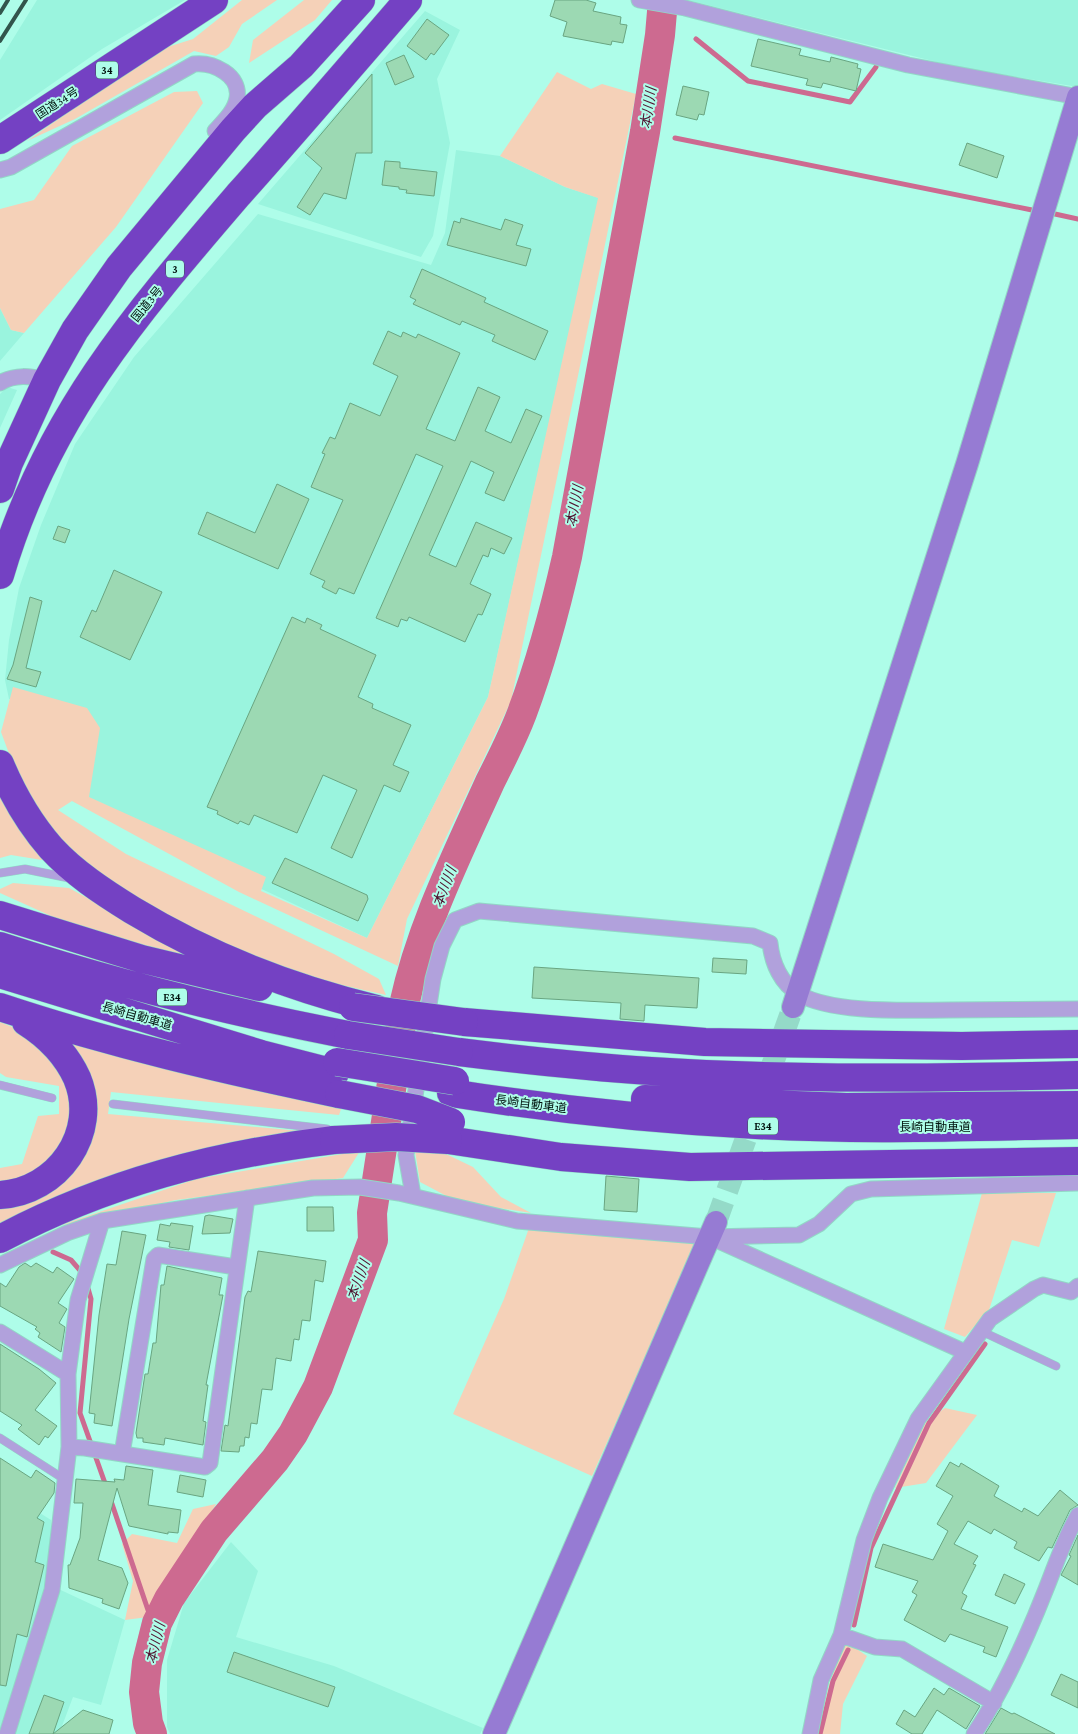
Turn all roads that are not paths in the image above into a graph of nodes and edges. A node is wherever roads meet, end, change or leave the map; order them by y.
1 (214, 0) edge
2 (360, 0) edge
3 (384, 0) edge
4 (408, 0) edge
5 (641, 0) edge
6 (1078, 97) edge
7 (0, 140) edge
8 (205, 162) junction
9 (0, 170) edge
10 (119, 266) junction
11 (47, 380) junction
12 (0, 383) edge
13 (0, 490) edge
14 (0, 575) edge
15 (0, 764) edge
16 (0, 873) edge
17 (93, 885) junction
18 (1, 912) edge
19 (0, 946) edge
20 (0, 974) edge
21 (796, 1001) junction
22 (353, 1005) junction
23 (0, 1008) edge
24 (1078, 1009) edge
25 (1078, 1044) edge
26 (1078, 1054) edge
27 (746, 1075) junction
28 (1078, 1075) edge
29 (337, 1077) junction
30 (0, 1085) edge
31 (453, 1087) junction
32 (52, 1098) dead end
33 (113, 1104) dead end
34 (1078, 1105) edge
35 (1078, 1125) edge
36 (758, 1126) junction
37 (449, 1131) junction
38 (1078, 1134) edge
39 (335, 1135) junction
40 (1078, 1161) edge
41 (1078, 1183) edge
42 (406, 1194) junction
43 (0, 1195) edge
44 (247, 1198) junction
45 (102, 1221) junction
46 (712, 1229) junction
47 (0, 1239) edge
48 (0, 1265) edge
49 (236, 1267) junction
50 (1078, 1286) edge
51 (981, 1331) junction
52 (0, 1332) edge
53 (965, 1352) junction
54 (1056, 1366) dead end
55 (68, 1374) junction
56 (0, 1438) edge
57 (69, 1447) junction
58 (122, 1454) junction
59 (64, 1479) junction
60 (1078, 1515) edge
61 (841, 1635) junction
62 (994, 1704) junction
63 (7, 1734) edge
64 (494, 1734) edge
65 (810, 1734) edge
66 (974, 1734) edge

1 - 7 highway, 国道34号 / 34
2 - 8 highway
3 - 8 highway
4 - 14 highway, 国道3号 / 3
5 - 6 street
6 - 21 street
8 - 10 highway
9 - 10 street
10 - 11 highway
11 - 12 street
11 - 13 highway
15 - 17 highway
16 - 17 lane
17 - 22 highway
18 - 22 highway
19 - 27 highway, E34, bridge
20 - 29 highway, 長崎自動車道 / E34
21 - 24 street
21 - 42 street
22 - 25 highway, bridge
23 - 29 highway
23 - 43 highway
26 - 27 highway
27 - 28 highway, E34
29 - 31 highway, bridge
29 - 37 highway, bridge
30 - 32 lane
31 - 34 highway
31 - 36 highway, 長崎自動車道 / E34
33 - 39 lane
35 - 36 highway, 長崎自動車道 / E34
36 - 38 highway
37 - 39 highway, bridge
37 - 40 highway
39 - 47 highway
41 - 46 street
42 - 44 street
42 - 46 street
44 - 45 street
44 - 49 street
45 - 48 street
45 - 55 street
46 - 53 street
46 - 64 street
49 - 58 street
49 - 58 street
50 - 51 street
51 - 53 street
51 - 54 lane
52 - 55 street
53 - 61 street
55 - 57 street
56 - 59 lane
57 - 58 street
57 - 59 street
59 - 63 street
60 - 62 street
61 - 62 street
61 - 65 street
62 - 66 street

